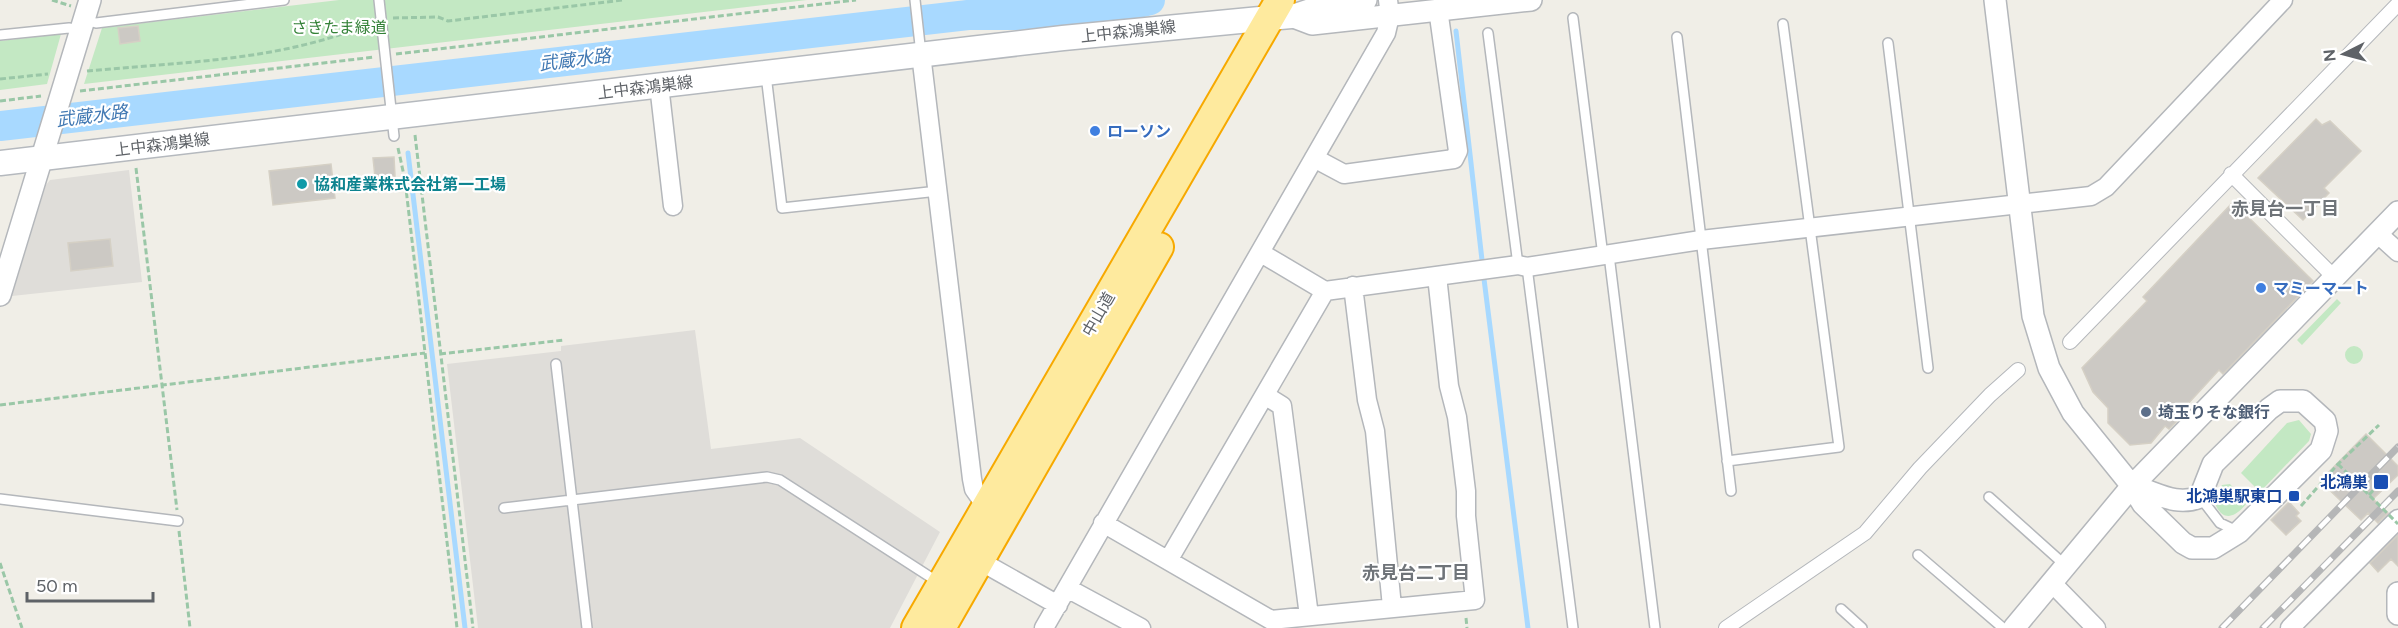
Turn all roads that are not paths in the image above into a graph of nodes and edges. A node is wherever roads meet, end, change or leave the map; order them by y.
1 (284, 0) edge
2 (379, 0) edge
3 (1366, 0) edge
4 (1531, 0) edge
5 (1995, 0) edge
6 (2283, 0) edge
7 (915, 1) edge
8 (2398, 4) edge
9 (1285, 8) edge
10 (1389, 8) edge
11 (1438, 9) junction
12 (85, 17) edge
13 (1573, 18) dead end
14 (1783, 24) dead end
15 (1488, 33) dead end
16 (0, 35) edge
17 (1677, 37) dead end
18 (1888, 43) dead end
19 (920, 47) junction
20 (766, 73) junction
21 (659, 85) junction
22 (392, 118) junction
23 (44, 151) junction
24 (1314, 158) junction
25 (0, 164) edge
26 (2231, 174) junction
27 (938, 191) junction
28 (2019, 203) junction
29 (673, 206) dead end
30 (2398, 212) edge
31 (1910, 215) junction
32 (1810, 227) junction
33 (2377, 233) junction
34 (1701, 240) junction
35 (2398, 252) edge
36 (1261, 253) junction
37 (1606, 256) junction
38 (1522, 266) junction
39 (2327, 270) dead end
40 (1437, 276) junction
41 (1353, 286) junction
42 (1325, 291) junction
43 (0, 295) edge
44 (2070, 342) dead end
45 (556, 364) dead end
46 (1928, 368) dead end
47 (2018, 370) dead end
48 (1266, 396) junction
49 (1727, 461) junction
50 (2132, 486) junction
51 (1731, 491) dead end
52 (1989, 497) dead end
53 (2200, 497) junction
54 (0, 499) edge
55 (572, 500) junction
56 (986, 506) junction
57 (504, 508) dead end
58 (2398, 519) edge
59 (178, 521) road end
60 (1103, 524) junction
61 (2239, 532) junction
62 (1918, 555) dead end
63 (1169, 559) junction
64 (980, 561) junction
65 (2066, 566) junction
66 (941, 584) junction
67 (2052, 584) junction
68 (1067, 588) junction
69 (2398, 593) edge
70 (1058, 604) junction
71 (1392, 607) junction
72 (1841, 609) dead end
73 (2398, 614) edge
74 (1309, 616) junction
75 (587, 628) edge
76 (916, 628) edge
77 (941, 628) edge
78 (1044, 628) edge
79 (1141, 628) edge
80 (1573, 628) edge
81 (1655, 628) edge
82 (1726, 628) edge
83 (1863, 628) edge
84 (2003, 628) edge
85 (2014, 628) edge
86 (2096, 628) edge
87 (2290, 628) edge

1 - 12 lane
2 - 22 lane
3 - 9 street
4 - 11 street
5 - 28 street
6 - 28 street
7 - 19 lane
8 - 26 street
9 - 10 street
9 - 19 main road, 上中森鴻巣線
9 - 56 highway, 中山道
9 - 64 highway, 中山道
10 - 11 street
10 - 24 street
11 - 24 street
12 - 16 lane
12 - 23 street
13 - 37 lane
14 - 32 lane
15 - 38 lane
17 - 34 lane
18 - 31 lane
19 - 20 main road, 上中森鴻巣線
19 - 27 street
20 - 21 main road, 上中森鴻巣線
20 - 27 lane
21 - 22 main road, 上中森鴻巣線
21 - 29 street
22 - 23 main road, 上中森鴻巣線
23 - 25 main road, 上中森鴻巣線
23 - 43 street
24 - 36 street
26 - 39 street
26 - 44 street
27 - 56 street
28 - 31 street
28 - 50 street
30 - 33 street
31 - 32 street
31 - 46 lane
32 - 34 street
32 - 49 lane
33 - 35 street
33 - 50 street
34 - 37 street
34 - 49 lane
36 - 42 street
36 - 60 street
37 - 38 street
37 - 81 lane
38 - 40 street
38 - 80 lane
40 - 41 street
40 - 71 street
41 - 42 street
41 - 71 street
42 - 48 street
45 - 55 lane
47 - 82 street
48 - 63 street
48 - 74 street
49 - 51 lane
50 - 53 street
50 - 61 street
50 - 65 street
52 - 65 lane
53 - 61 lane
53 - 61 street
54 - 59 lane
55 - 57 lane
55 - 66 lane
55 - 75 lane
56 - 66 highway, 中山道
58 - 87 street
60 - 63 street
60 - 68 street
62 - 84 lane
63 - 74 street
64 - 70 street
64 - 77 highway, 中山道
65 - 67 street
66 - 76 highway, 中山道
67 - 85 street
67 - 86 street
68 - 70 street
68 - 79 street
69 - 73 street
70 - 78 street
71 - 74 street
72 - 83 lane

